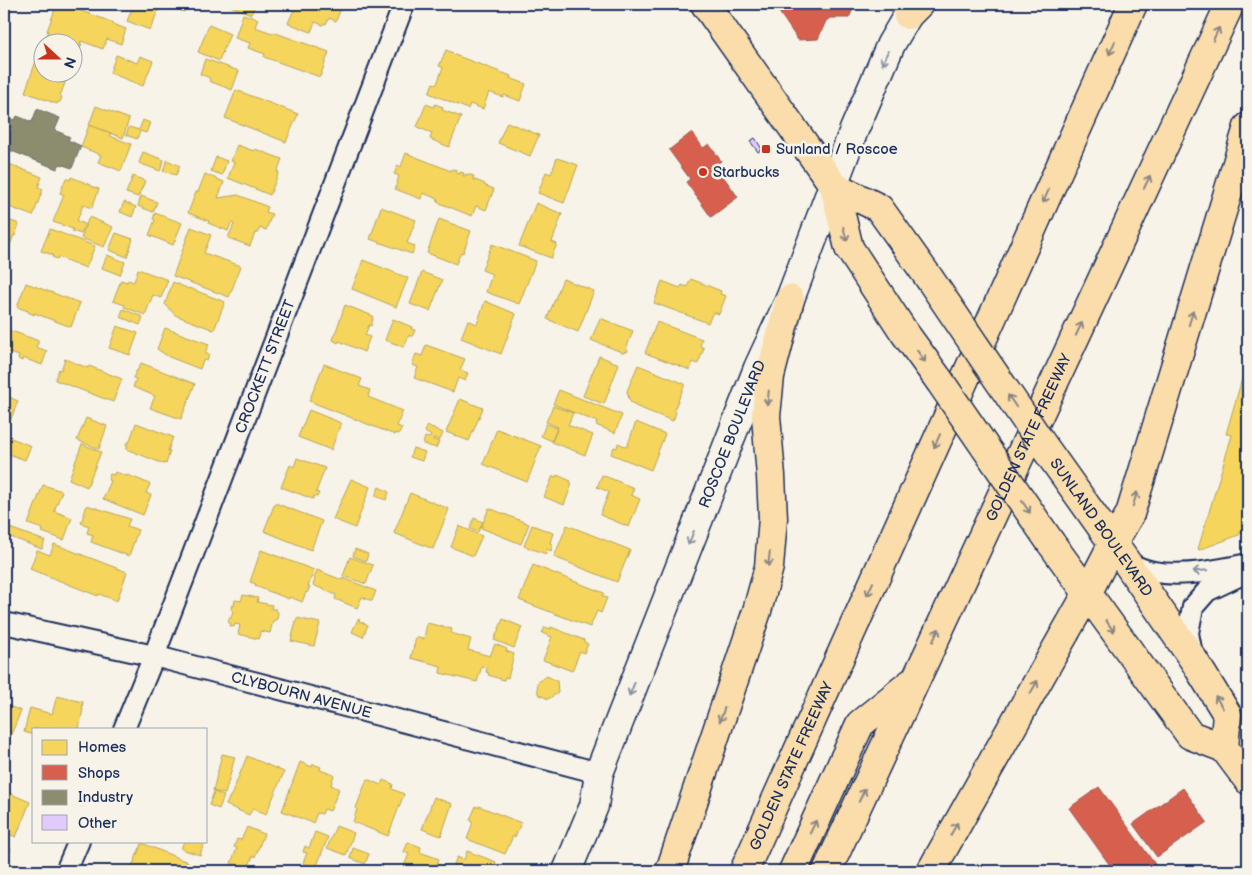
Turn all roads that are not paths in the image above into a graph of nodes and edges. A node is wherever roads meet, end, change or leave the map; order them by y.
1 (404, 4) edge
2 (705, 4) edge
3 (1133, 4) edge
4 (1230, 4) edge
5 (912, 8) edge
6 (1248, 127) edge
7 (834, 186) junction
8 (790, 299) junction
9 (1120, 553) junction
10 (1248, 564) edge
11 (1248, 571) edge
12 (1087, 594) junction
13 (4, 623) edge
14 (154, 656) junction
15 (1193, 658) junction
16 (916, 679) junction
17 (124, 728) edge
18 (1224, 748) junction
19 (599, 773) junction
20 (1248, 780) edge
21 (78, 842) edge
22 (66, 871) edge
23 (567, 871) edge
24 (670, 871) edge
25 (744, 871) edge
26 (793, 871) edge
27 (827, 871) edge
28 (930, 871) edge

1 - 14 street, CROCKETT STREET
2 - 7 main road, SUNLAND BOULEVARD
3 -> 25 main road, GOLDEN STATE FREEWAY
16 -> 4 main road, GOLDEN STATE FREEWAY
5 -> 7 main road, ROSCOE BOULEVARD
9 -> 6 main road
7 - 8 main road, ROSCOE BOULEVARD
9 -> 7 main road, SUNLAND BOULEVARD, bridge
7 -> 12 main road, SUNLAND BOULEVARD, bridge
8 -> 19 main road, ROSCOE BOULEVARD
8 -> 24 main road
10 -> 9 street
9 - 12 main road
9 - 15 main road, SUNLAND BOULEVARD
11 - 15 street
12 -> 18 main road, SUNLAND BOULEVARD
28 -> 12 main road
13 - 14 street, CLYBOURN AVENUE
14 - 17 street, CROCKETT STREET
14 - 19 street, CLYBOURN AVENUE
18 -> 15 main road, SUNLAND BOULEVARD
26 -> 16 main road
27 -> 16 main road, GOLDEN STATE FREEWAY
18 - 20 main road
19 - 23 main road, ROSCOE BOULEVARD
21 - 22 street

